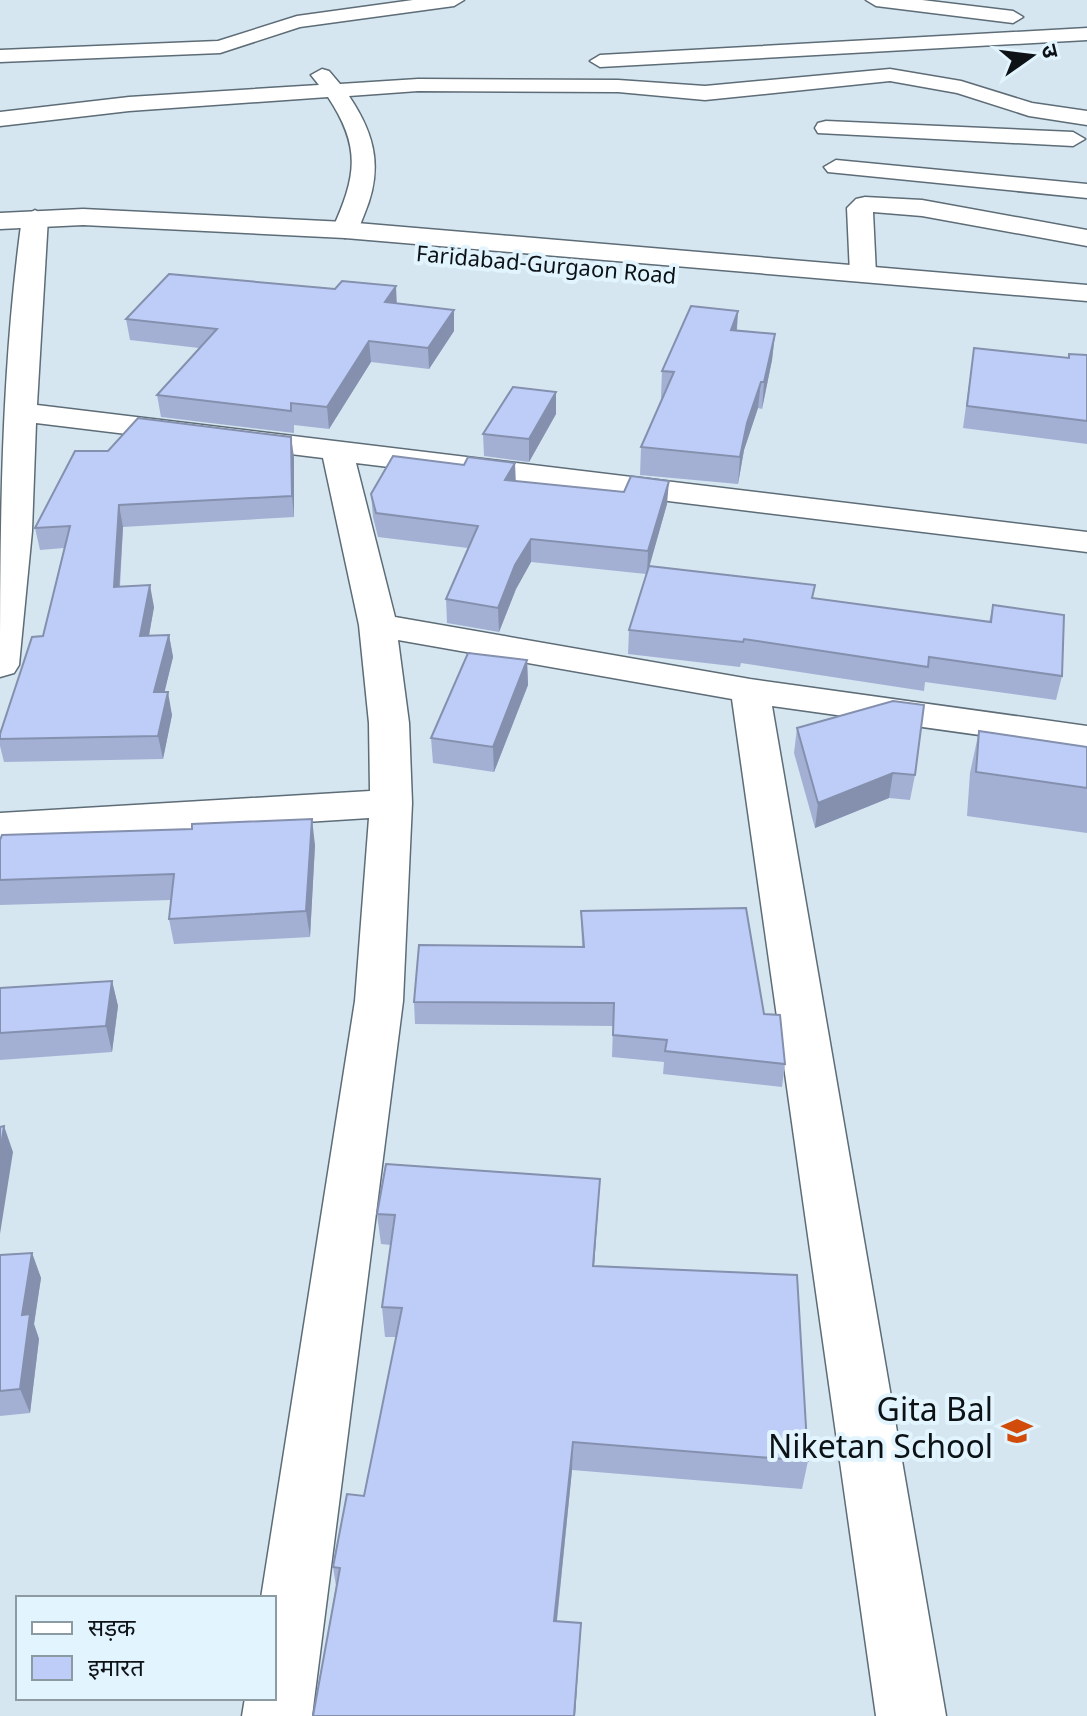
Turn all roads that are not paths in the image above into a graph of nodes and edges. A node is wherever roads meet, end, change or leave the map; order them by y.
1 (324, 0) edge
2 (454, 0) edge
3 (876, 0) edge
4 (339, 15) junction
5 (1087, 22) edge
6 (1087, 34) edge
7 (0, 56) edge
8 (585, 62) dead end
9 (523, 64) dead end
10 (329, 83) junction
11 (122, 85) dead end
12 (1009, 104) junction
13 (1087, 118) edge
14 (0, 119) edge
15 (826, 128) dead end
16 (984, 135) junction
17 (1087, 139) edge
18 (836, 167) dead end
19 (961, 178) junction
20 (1087, 191) edge
21 (18, 222) edge
22 (345, 230) junction
23 (1087, 238) edge
24 (863, 274) junction
25 (1087, 293) edge
26 (1087, 313) edge
27 (21, 412) junction
28 (337, 451) junction
29 (1087, 542) edge
30 (378, 625) junction
31 (0, 665) edge
32 (750, 691) junction
33 (1087, 738) edge
34 (391, 803) junction
35 (0, 827) edge
36 (277, 1716) edge
37 (911, 1716) edge

1 - 4 street
2 - 4 street
3 - 5 street
4 - 7 street
6 - 8 street
9 - 10 street
10 - 11 street
10 - 12 street
10 - 14 street
10 - 22 street
12 - 13 street
12 - 16 street
15 - 16 street
16 - 17 street
16 - 19 street
18 - 19 street
19 - 20 street
21 - 22 street, Faridabad-Gurgaon Road
21 - 26 street, Faridabad-Gurgaon Road
21 - 27 street
22 - 24 street, Faridabad-Gurgaon Road
23 - 24 street
24 - 25 street, Faridabad-Gurgaon Road
27 - 28 street
27 - 31 street
28 - 29 street
28 - 30 street
30 - 32 street
30 - 34 street
32 - 33 street
32 - 37 street
34 - 35 street
34 - 36 street

